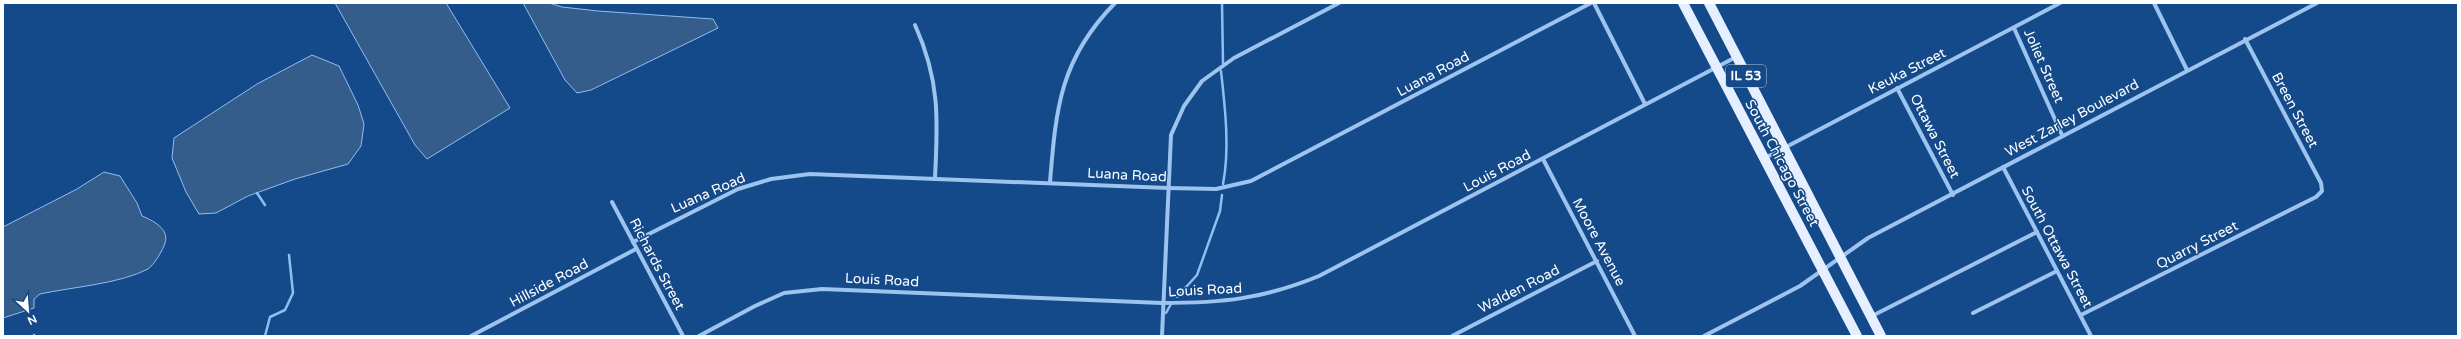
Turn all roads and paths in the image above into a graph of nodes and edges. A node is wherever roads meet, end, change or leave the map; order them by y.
1 (1115, 3) edge
2 (1339, 3) edge
3 (1592, 3) edge
4 (1683, 3) edge
5 (1709, 3) edge
6 (2060, 3) edge
7 (2154, 3) edge
8 (2305, 3) edge
9 (2317, 3) edge
10 (2308, 8) junction
11 (915, 25) dead end
12 (2014, 28) junction
13 (2245, 39) junction
14 (1737, 57) junction
15 (1716, 67) junction
16 (2187, 70) junction
17 (1897, 88) junction
18 (1645, 104) junction
19 (2062, 135) junction
20 (1783, 148) junction
21 (1764, 158) junction
22 (1543, 159) junction
23 (2003, 167) junction
24 (935, 178) junction
25 (1050, 182) junction
26 (1168, 188) junction
27 (2322, 191) joint
28 (1953, 195) junction
29 (612, 202) dead end
30 (2038, 232) junction
31 (633, 242) junction
32 (636, 249) junction
33 (1841, 258) junction
34 (1597, 261) junction
35 (1823, 270) junction
36 (2058, 271) junction
37 (1162, 303) junction
38 (1973, 313) dead end
39 (2081, 315) junction
40 (1871, 317) junction
41 (475, 335) edge
42 (683, 336) edge
43 (699, 336) edge
44 (1162, 336) edge
45 (1452, 336) edge
46 (1635, 336) edge
47 (1704, 336) edge
48 (1857, 336) edge
49 (1881, 336) edge
50 (2092, 336) edge

1 - 25 street
2 - 26 street
3 - 18 street
3 - 26 street, Luana Road
4 - 15 main road, South Chicago Street / IL 53
5 - 14 main road, South Chicago Street / IL 53
6 - 12 street, Keuka Street
7 - 16 street
8 - 10 street
9 - 10 street, West Zarley Boulevard
10 - 13 street, West Zarley Boulevard
11 - 24 street
12 - 17 street, Keuka Street
12 - 19 street, Joliet Street
13 - 16 street, West Zarley Boulevard
13 - 27 street, Breen Street
14 - 15 street, Louis Road
14 - 20 main road, South Chicago Street / IL 53
15 - 18 street, Louis Road
15 - 21 main road, South Chicago Street / IL 53
16 - 19 street, West Zarley Boulevard
17 - 20 street, Keuka Street
17 - 28 street, Ottawa Street
18 - 22 street, Louis Road
19 - 23 street, West Zarley Boulevard
20 - 21 street, Keuka Street
20 - 33 main road, South Chicago Street / IL 53
21 - 35 main road, South Chicago Street / IL 53
22 - 34 street, Moore Avenue
22 - 37 street, Louis Road
23 - 28 street, West Zarley Boulevard
23 - 30 street, South Ottawa Street
24 - 25 street, Luana Road
24 - 31 street, Luana Road
25 - 26 street, Luana Road
26 - 37 street
27 - 39 street, Quarry Street
28 - 33 street, West Zarley Boulevard
29 - 31 street, Richards Street
30 - 36 street, South Ottawa Street
30 - 40 street
31 - 32 street, Richards Street
32 - 41 street, Hillside Road
32 - 42 street, Richards Street
33 - 35 street, West Zarley Boulevard
33 - 40 main road, South Chicago Street / IL 53
34 - 45 street, Walden Road
34 - 46 street, Moore Avenue
35 - 47 street, West Zarley Boulevard
35 - 48 main road, South Chicago Street / IL 53
36 - 38 street
36 - 39 street, South Ottawa Street
37 - 43 street, Louis Road
37 - 44 street
39 - 50 street, South Ottawa Street
40 - 49 main road, South Chicago Street / IL 53

